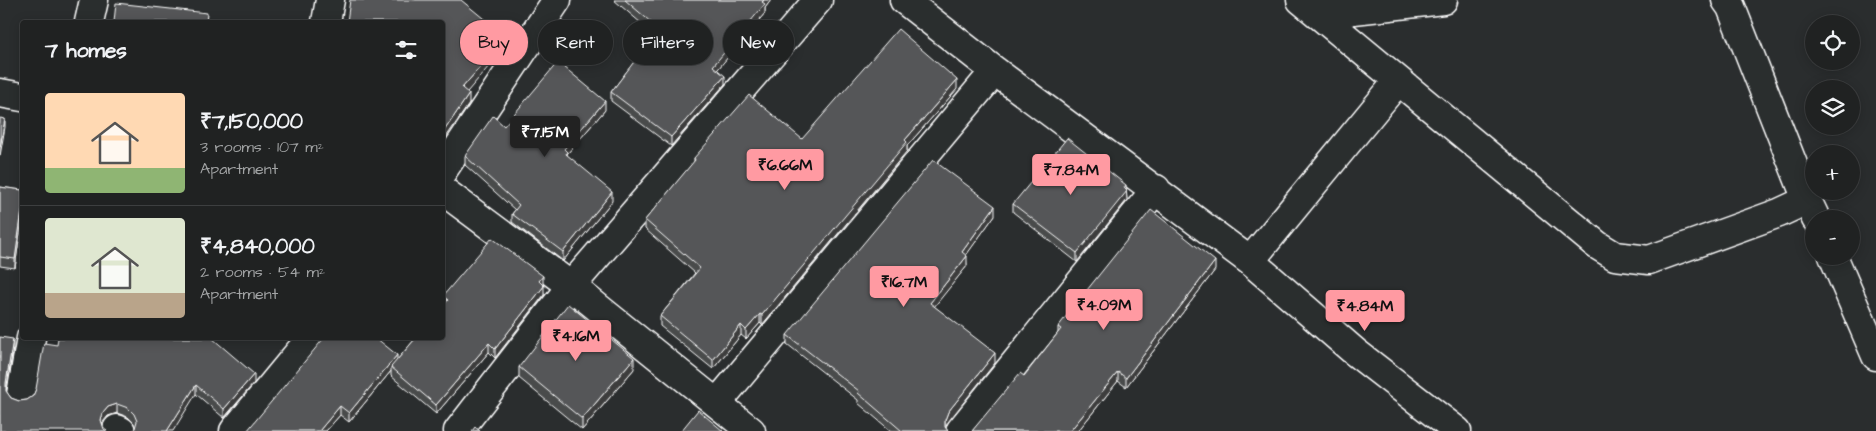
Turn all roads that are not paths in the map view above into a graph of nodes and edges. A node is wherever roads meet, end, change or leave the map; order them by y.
1 (94, 0) edge
2 (330, 0) edge
3 (557, 0) edge
4 (818, 0) edge
5 (904, 0) edge
6 (1443, 0) edge
7 (1726, 0) edge
8 (1310, 7) edge
9 (89, 20) edge
10 (326, 20) edge
11 (995, 71) junction
12 (1398, 81) junction
13 (0, 93) edge
14 (20, 97) edge
15 (445, 168) edge
16 (1156, 190) junction
17 (445, 192) edge
18 (1812, 210) edge
19 (1805, 211) edge
20 (1250, 261) junction
21 (1837, 265) edge
22 (571, 286) junction
23 (31, 340) edge
24 (309, 340) edge
25 (1876, 356) edge
26 (21, 395) dead end
27 (717, 403) junction
28 (234, 431) edge
29 (458, 431) edge
30 (751, 431) edge
31 (960, 431) edge
32 (1458, 431) edge

1 - 9 street
2 - 10 street
3 - 15 street
4 - 22 street
5 - 11 street
6 - 8 street
7 - 18 street
8 - 12 street
11 - 16 street
11 - 27 street
12 - 19 street
12 - 20 street
13 - 14 street
16 - 20 street
16 - 31 street
17 - 22 street
20 - 32 street
21 - 25 street
22 - 27 street
22 - 29 street
23 - 26 street
24 - 28 street
27 - 30 street

